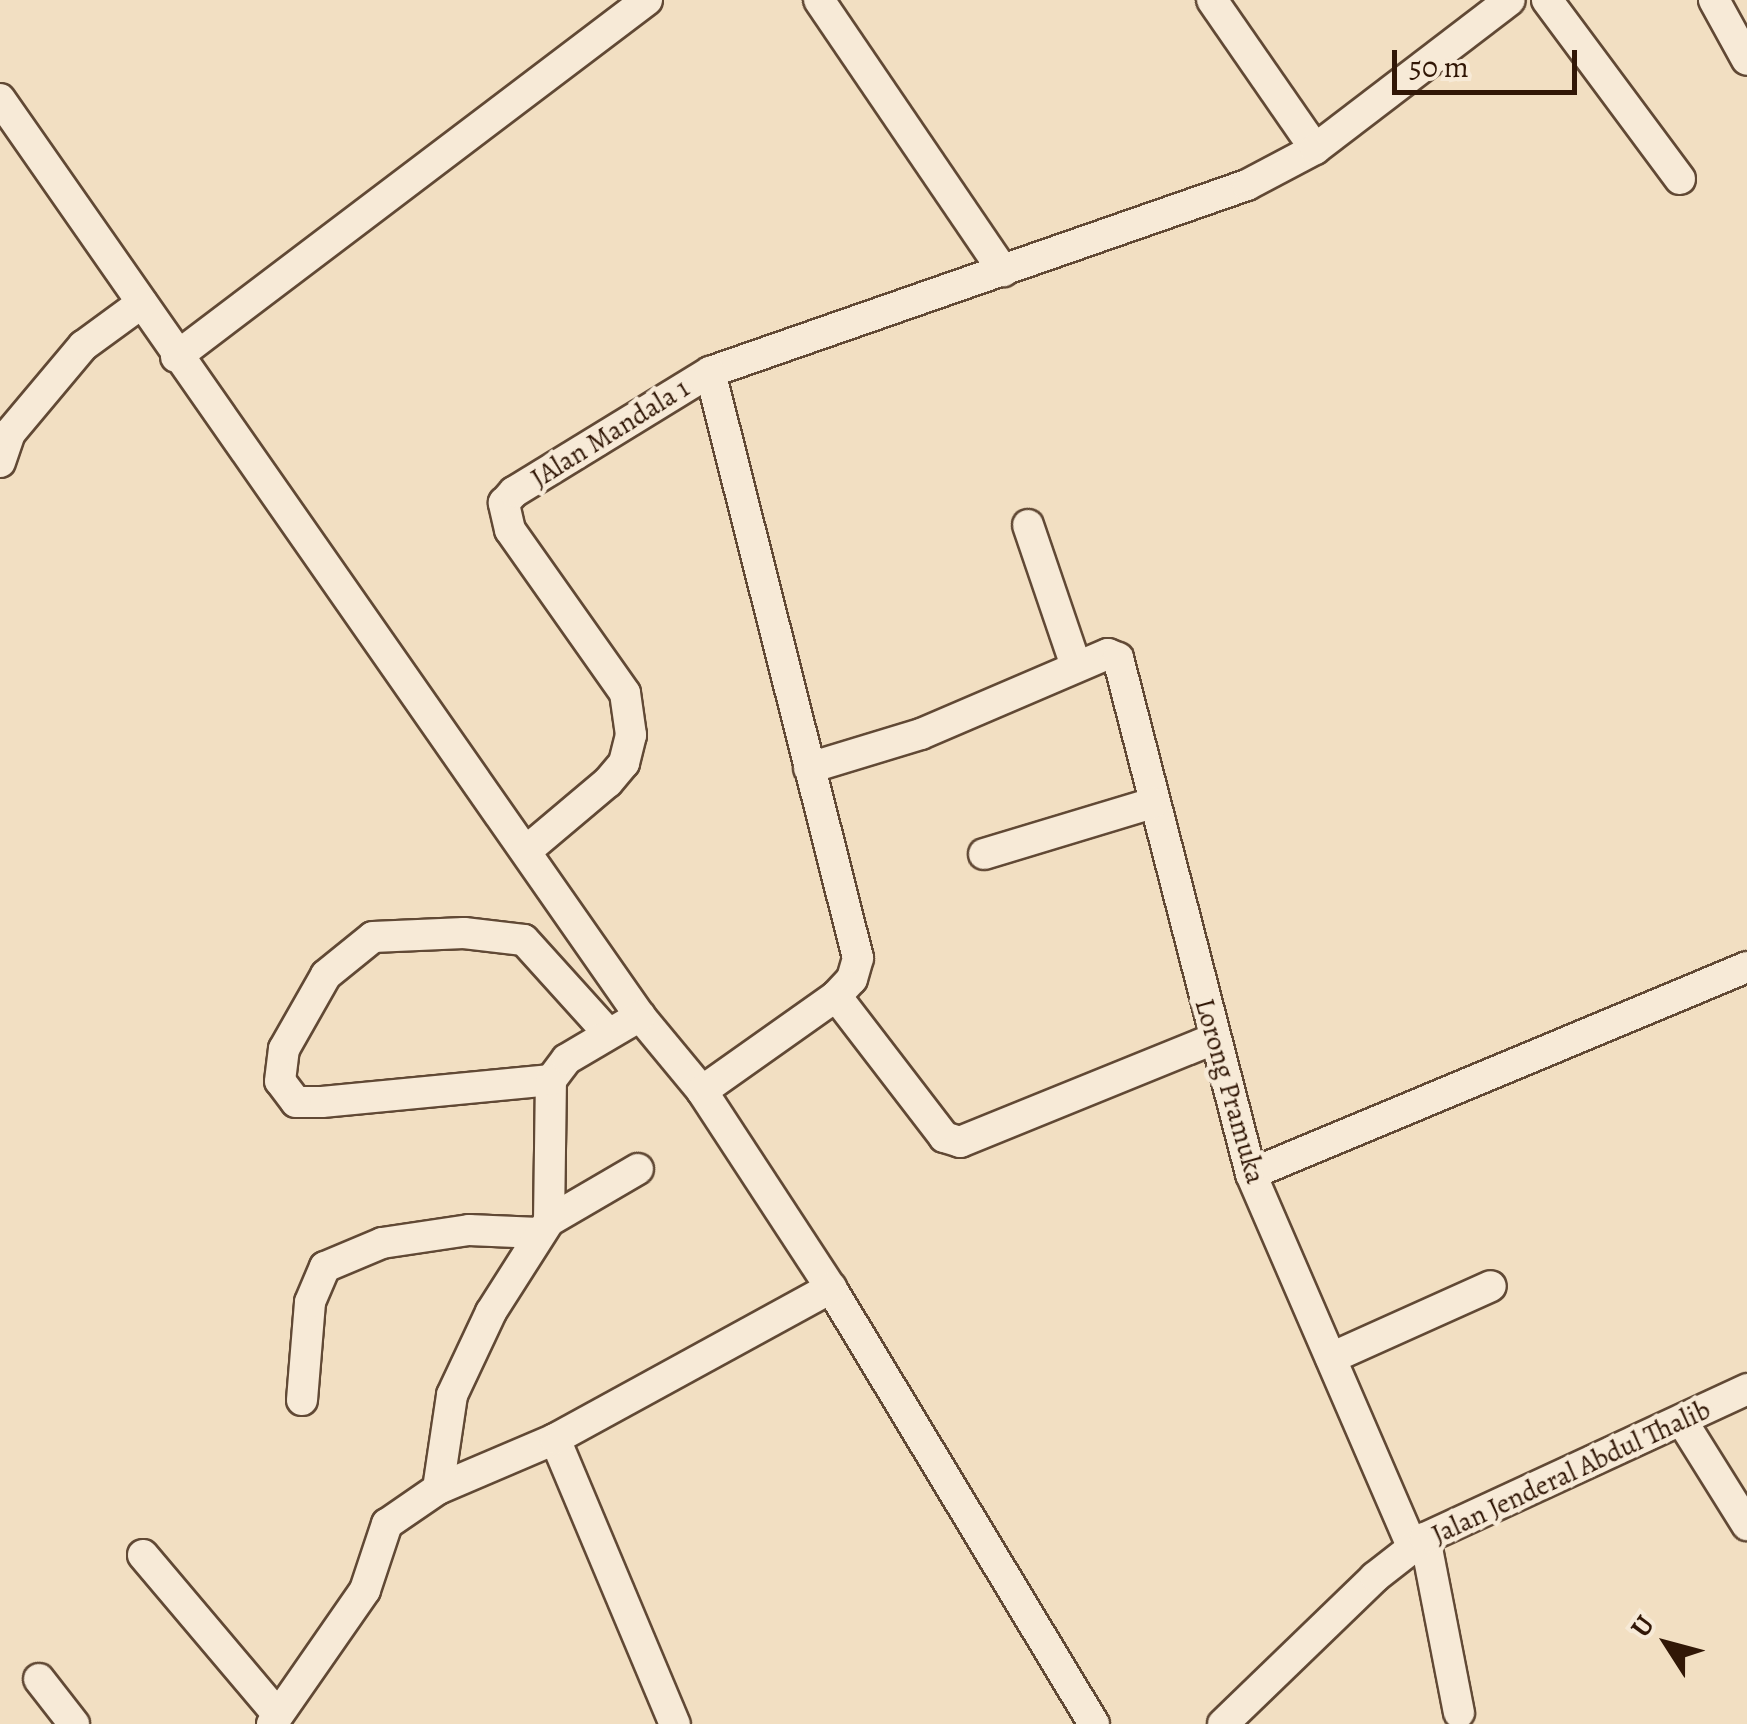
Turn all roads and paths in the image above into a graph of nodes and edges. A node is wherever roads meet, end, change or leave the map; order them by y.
1 (648, 0) edge
2 (819, 0) edge
3 (1212, 0) edge
4 (1510, 0) edge
5 (1547, 0) edge
6 (1714, 0) edge
7 (1747, 60) edge
8 (0, 99) edge
9 (1316, 149) junction
10 (1680, 179) dead end
11 (1004, 271) junction
12 (142, 303) junction
13 (176, 357) junction
14 (710, 372) junction
15 (5, 433) edge
16 (0, 462) edge
17 (1028, 525) dead end
18 (1076, 666) junction
19 (809, 768) junction
20 (1153, 802) junction
21 (526, 850) junction
22 (984, 854) dead end
23 (1747, 967) edge
24 (836, 996) junction
25 (640, 1016) junction
26 (608, 1033) junction
27 (1214, 1039) junction
28 (551, 1080) junction
29 (702, 1091) junction
30 (638, 1168) dead end
31 (1251, 1174) junction
32 (544, 1227) junction
33 (1491, 1286) dead end
34 (831, 1288) junction
35 (1331, 1358) junction
36 (1747, 1389) edge
37 (302, 1400) dead end
38 (1682, 1420) junction
39 (555, 1439) junction
40 (438, 1489) junction
41 (1747, 1525) edge
42 (1419, 1543) junction
43 (143, 1555) dead end
44 (39, 1679) dead end
45 (1459, 1713) dead end
46 (275, 1720) edge
47 (74, 1724) edge
48 (675, 1724) edge
49 (1094, 1724) edge
50 (1223, 1724) edge

1 - 13 street
2 - 11 street
3 - 9 street
4 - 9 street, JAlan Mandala 1
5 - 10 street
6 - 7 street
8 - 12 street
9 - 11 street, JAlan Mandala 1
11 - 14 street, JAlan Mandala 1
12 - 13 street
12 - 15 street
13 - 21 street
14 - 19 street
14 - 21 street, JAlan Mandala 1
15 - 16 street
17 - 18 street
18 - 19 street
18 - 20 street, Lorong Pramuka
19 - 24 street
20 - 22 street
20 - 27 street, Lorong Pramuka
21 - 25 street
23 - 31 street
24 - 27 street
24 - 29 street
25 - 26 street
25 - 29 street
26 - 28 street
26 - 28 street
27 - 31 street, Lorong Pramuka
28 - 32 street
29 - 34 street
30 - 32 street
31 - 35 street, Lorong Pramuka
32 - 37 street
32 - 40 street
33 - 35 street
34 - 39 street
34 - 49 street
35 - 42 street, Lorong Pramuka
36 - 38 street, Jalan Jenderal Abdul Thalib
38 - 41 street
38 - 42 street, Jalan Jenderal Abdul Thalib
39 - 40 street
39 - 48 street
40 - 46 street
42 - 45 street, Lorong Pramuka
42 - 50 street, Jalan Jenderal Abdul Thalib
43 - 46 street
44 - 47 street

